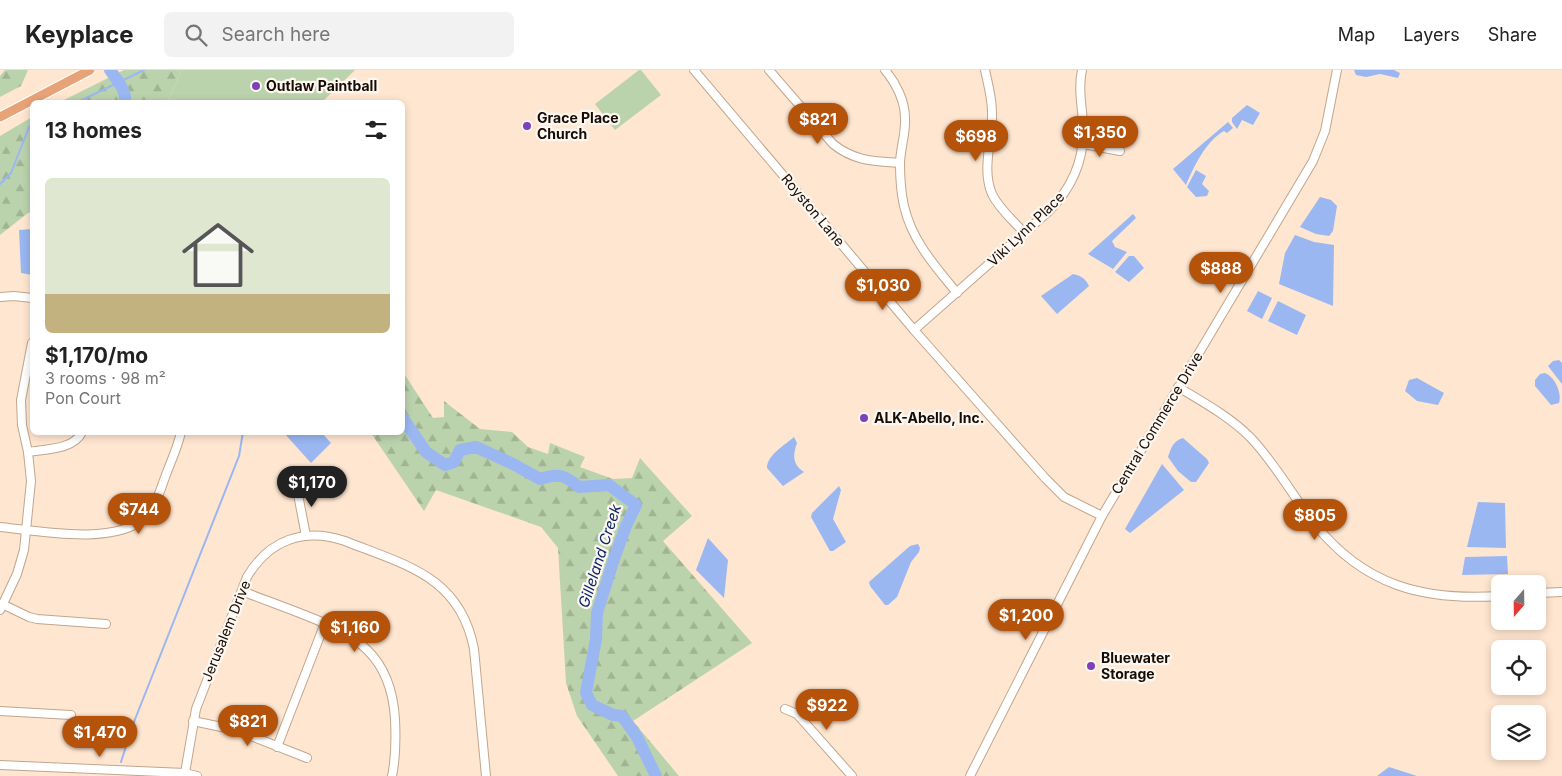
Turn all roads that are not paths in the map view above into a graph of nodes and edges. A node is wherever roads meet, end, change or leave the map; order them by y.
1 (90, 70) edge
2 (694, 70) edge
3 (769, 70) edge
4 (885, 70) edge
5 (984, 70) edge
6 (1082, 70) edge
7 (1337, 70) edge
8 (32, 100) edge
9 (30, 101) edge
10 (0, 117) edge
11 (1083, 144) junction
12 (1120, 151) dead end
13 (900, 163) junction
14 (1024, 233) junction
15 (957, 292) junction
16 (0, 297) edge
17 (30, 298) edge
18 (914, 330) junction
19 (30, 353) edge
20 (1178, 388) junction
21 (80, 435) edge
22 (180, 435) edge
23 (28, 452) junction
24 (296, 484) dead end
25 (1102, 516) junction
26 (0, 527) edge
27 (26, 530) junction
28 (306, 536) junction
29 (242, 591) junction
30 (1562, 592) edge
31 (1546, 593) edge
32 (1491, 596) edge
33 (1, 607) edge
34 (325, 623) junction
35 (106, 624) dead end
36 (785, 709) dead end
37 (0, 712) edge
38 (71, 715) dead end
39 (193, 721) junction
40 (277, 746) junction
41 (307, 758) dead end
42 (0, 765) edge
43 (185, 773) junction
44 (196, 776) edge
45 (392, 776) edge
46 (486, 776) edge
47 (852, 776) edge
48 (970, 776) edge

1 - 8 main road
2 - 18 street, Royston Lane
3 - 13 street
4 - 13 street
5 - 14 street
6 - 11 street, Viki Lynn Place
7 - 20 street, Central Commerce Drive
9 - 10 main road
11 - 12 street
11 - 14 street, Viki Lynn Place
13 - 15 street
14 - 15 street, Viki Lynn Place
15 - 18 street, Viki Lynn Place
16 - 17 street
18 - 25 street, Royston Lane
19 - 23 street
20 - 25 street, Central Commerce Drive
20 - 32 street
21 - 23 street
22 - 27 street
23 - 27 street
24 - 28 street
25 - 48 street, Central Commerce Drive
26 - 27 street
27 - 33 street
28 - 29 street, Jerusalem Drive
28 - 46 street, Jerusalem Drive
29 - 34 street
29 - 39 street, Jerusalem Drive
30 - 31 street
33 - 35 street
34 - 40 street
34 - 45 street
36 - 47 street
37 - 38 street
39 - 40 street
39 - 43 street, Jerusalem Drive
40 - 41 street
42 - 43 street
43 - 44 street

